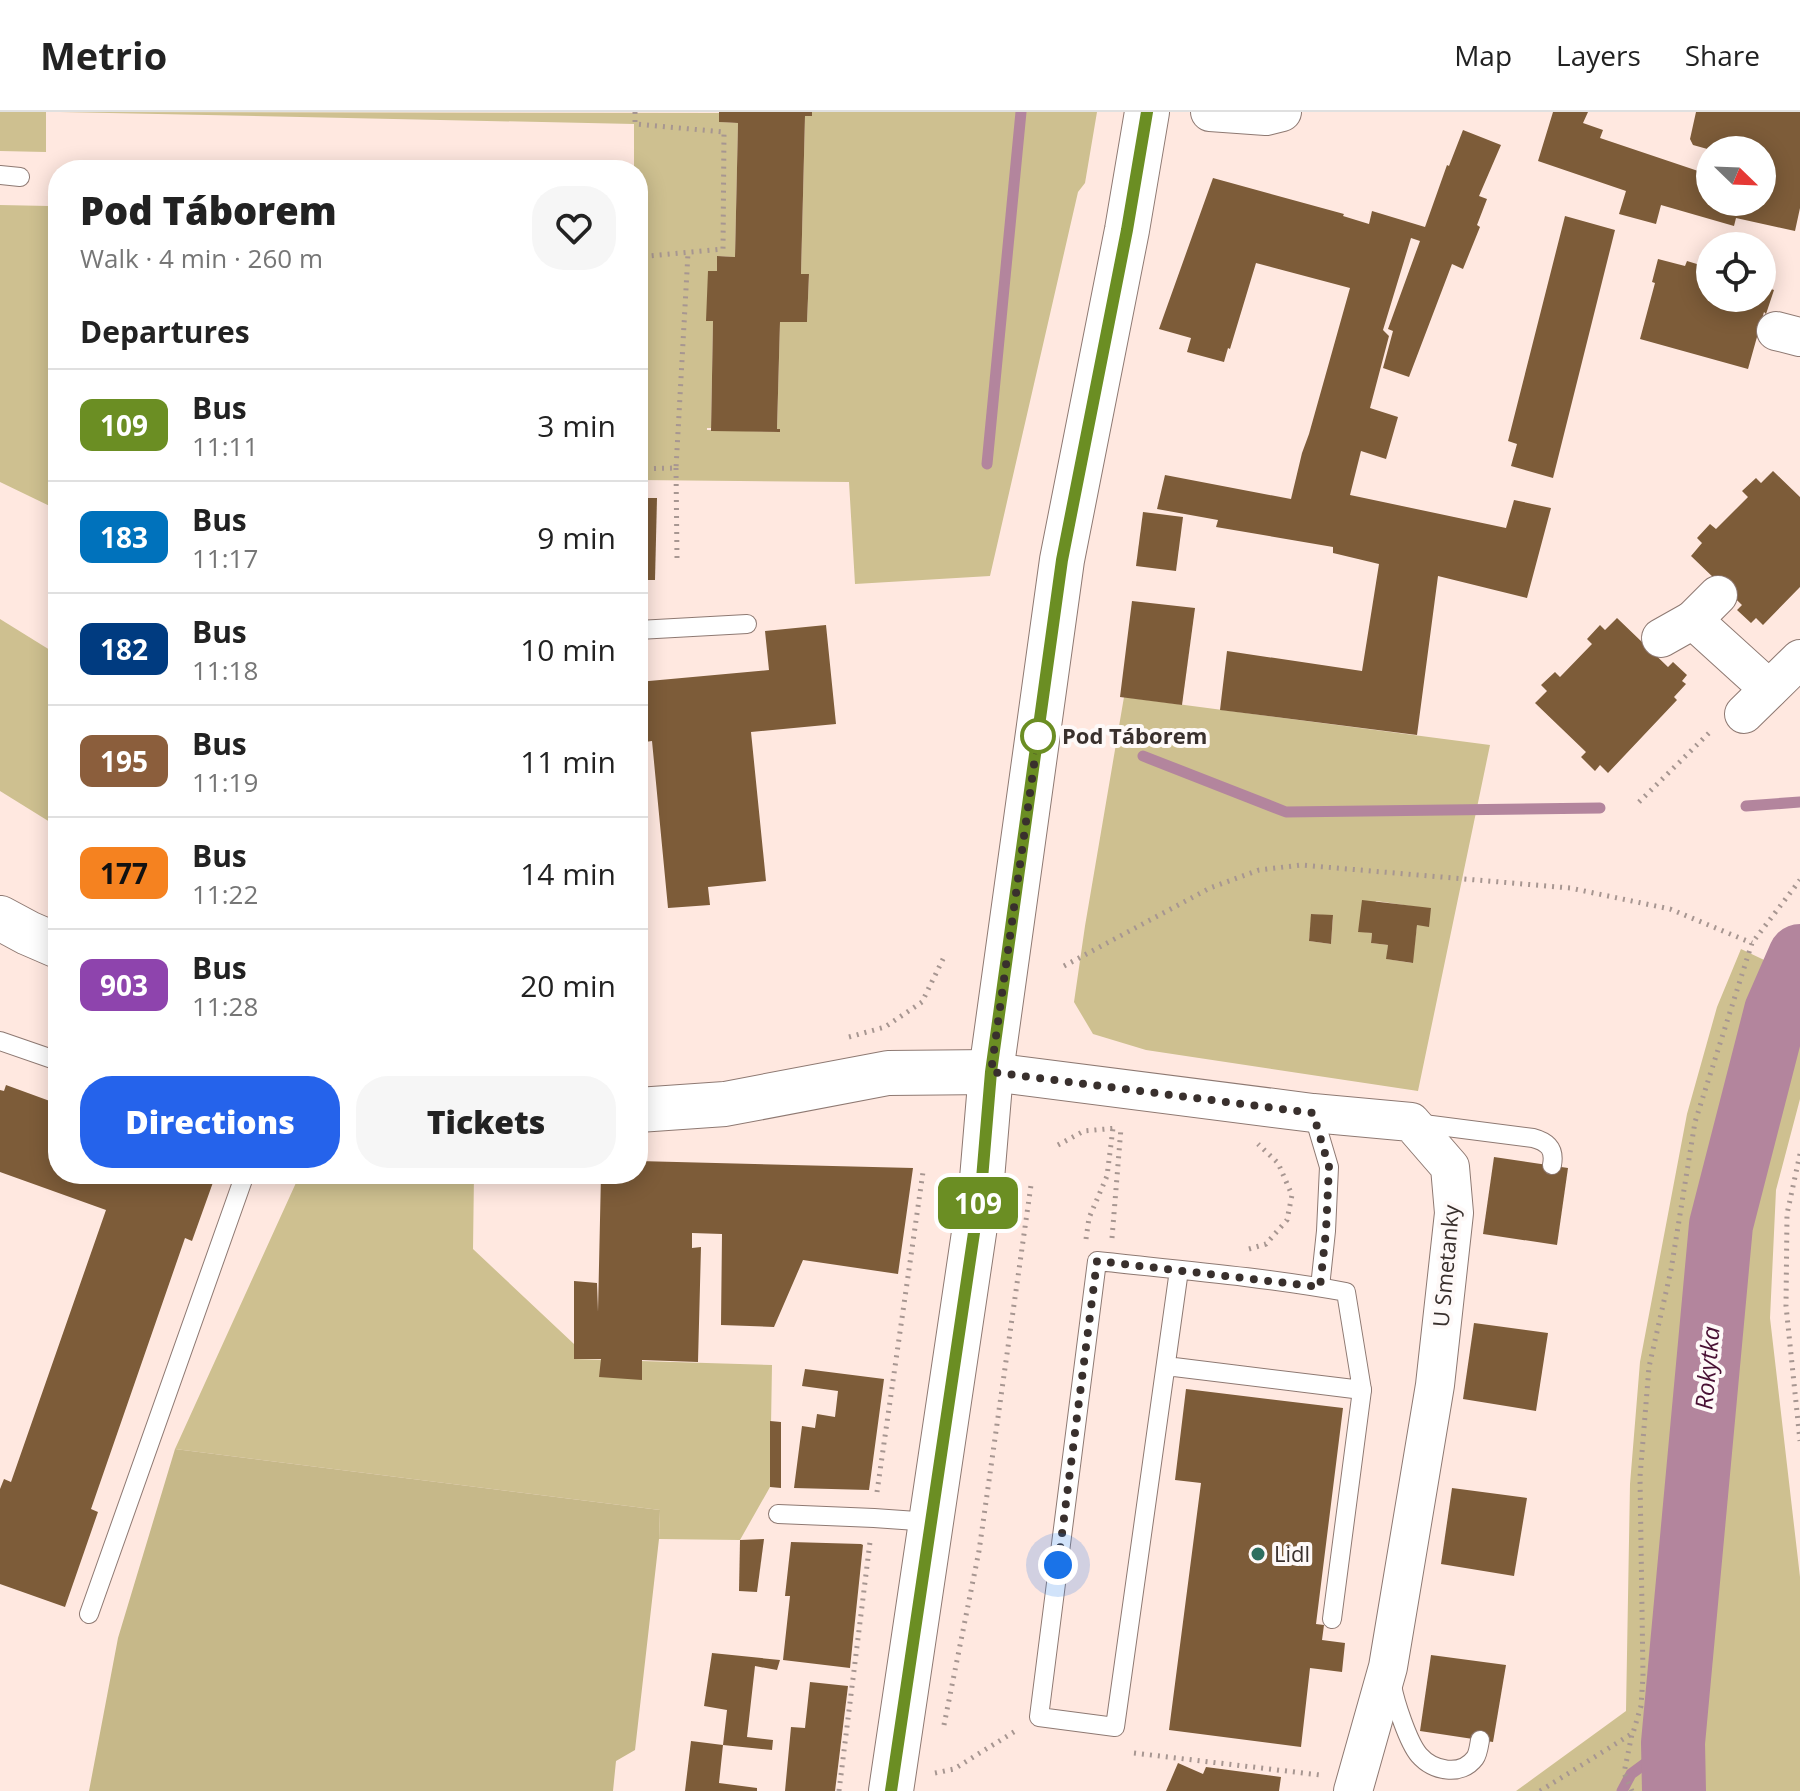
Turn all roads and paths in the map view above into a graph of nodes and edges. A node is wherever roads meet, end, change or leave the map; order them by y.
1 (635, 112) edge
2 (1147, 112) edge
3 (1210, 112) edge
4 (1282, 112) edge
5 (0, 175) edge
6 (20, 177) dead end
7 (688, 253) junction
8 (648, 256) edge
9 (676, 468) junction
10 (648, 469) edge
11 (677, 558) dead end
12 (1691, 617) dead end
13 (747, 624) dead end
14 (648, 629) edge
15 (1800, 659) edge
16 (1757, 702) junction
17 (1639, 802) dead end
18 (1800, 880) edge
19 (0, 918) edge
20 (48, 942) edge
21 (1752, 943) junction
22 (945, 955) dead end
23 (1064, 966) dead end
24 (841, 1039) dead end
25 (0, 1041) edge
26 (48, 1058) edge
27 (991, 1072) junction
28 (648, 1109) edge
29 (1313, 1113) junction
30 (1411, 1122) junction
31 (1113, 1128) junction
32 (1244, 1143) dead end
33 (1058, 1145) dead end
34 (1800, 1154) edge
35 (1552, 1165) dead end
36 (923, 1172) dead end
37 (241, 1184) edge
38 (1031, 1185) dead end
39 (1089, 1218) dead end
40 (1110, 1262) junction
41 (1179, 1270) junction
42 (909, 1273) dead end
43 (1230, 1276) junction
44 (1320, 1287) junction
45 (1166, 1366) junction
46 (1362, 1390) junction
47 (1800, 1441) edge
48 (778, 1514) dead end
49 (931, 1522) junction
50 (89, 1614) dead end
51 (1332, 1619) dead end
52 (1388, 1667) junction
53 (1039, 1717) junction
54 (944, 1728) dead end
55 (1633, 1733) junction
56 (1480, 1740) dead end
57 (1134, 1753) dead end
58 (938, 1758) dead end
59 (935, 1773) junction
60 (933, 1782) dead end
61 (1354, 1785) edge
62 (1632, 1789) edge
63 (891, 1791) edge
64 (1540, 1791) edge

1 - 7 path
2 - 27 main road
3 - 4 street
5 - 6 lane
7 - 8 path
7 - 9 path
9 - 10 path
9 - 11 path
12 - 16 street
13 - 14 lane
15 - 16 street
16 - 17 path
18 - 21 path
19 - 20 main road
21 - 23 path
21 - 55 path
22 - 24 path
25 - 26 lane
27 - 28 main road
27 - 29 street
27 - 49 main road
29 - 30 street
29 - 44 lane
30 - 35 lane
30 - 52 street, U Smetanky
31 - 33 path
31 - 39 path
31 - 40 path
32 - 43 path
34 - 47 path
36 - 42 path
37 - 50 lane
38 - 54 path
40 - 41 lane
40 - 53 lane
41 - 43 lane
41 - 45 lane
43 - 44 lane
44 - 46 lane
45 - 46 lane
45 - 53 lane
46 - 51 lane
48 - 49 lane
49 - 63 main road
52 - 56 lane
52 - 61 street, U Smetanky
53 - 59 path
55 - 62 path
55 - 64 path
57 - 61 path
58 - 59 path
59 - 60 path

